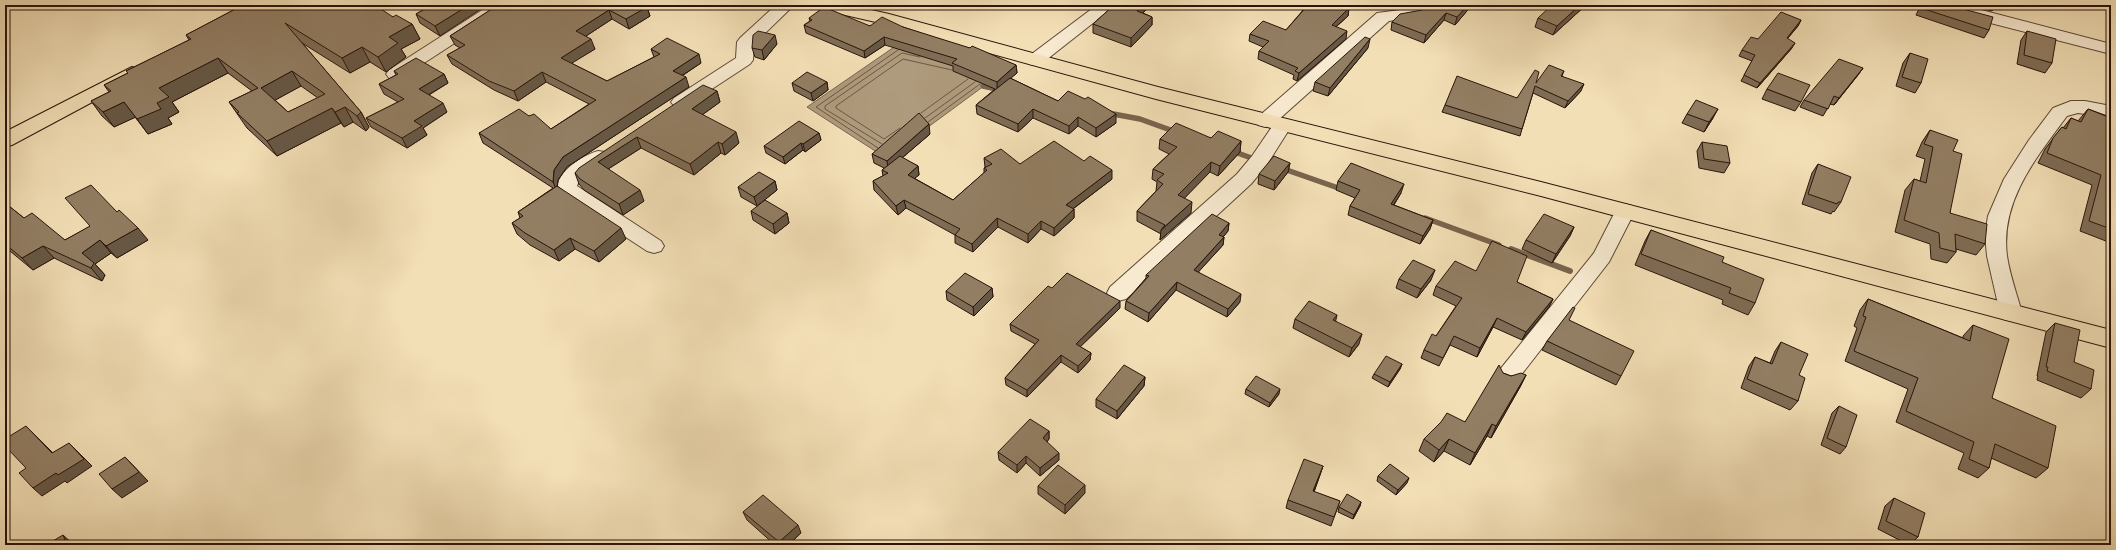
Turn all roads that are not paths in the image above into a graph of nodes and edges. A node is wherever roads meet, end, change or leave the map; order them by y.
1 (501, 5) edge
2 (786, 5) edge
3 (825, 5) edge
4 (1108, 5) edge
5 (1427, 5) edge
6 (1942, 5) edge
7 (2111, 49) edge
8 (1035, 60) junction
9 (148, 65) edge
10 (395, 74) edge
11 (666, 112) edge
12 (2111, 112) edge
13 (1274, 123) junction
14 (5, 140) edge
15 (615, 146) edge
16 (1625, 211) junction
17 (654, 246) dead end
18 (1118, 292) dead end
19 (2012, 313) junction
20 (2111, 339) edge
21 (1506, 378) edge

1 - 10 street
2 - 11 street
3 - 8 main road
4 - 8 street
5 - 13 street
6 - 7 street
8 - 13 main road
9 - 14 main road
12 - 19 street
13 - 16 main road
13 - 18 street
15 - 17 street
16 - 19 main road
16 - 21 street
19 - 20 main road

